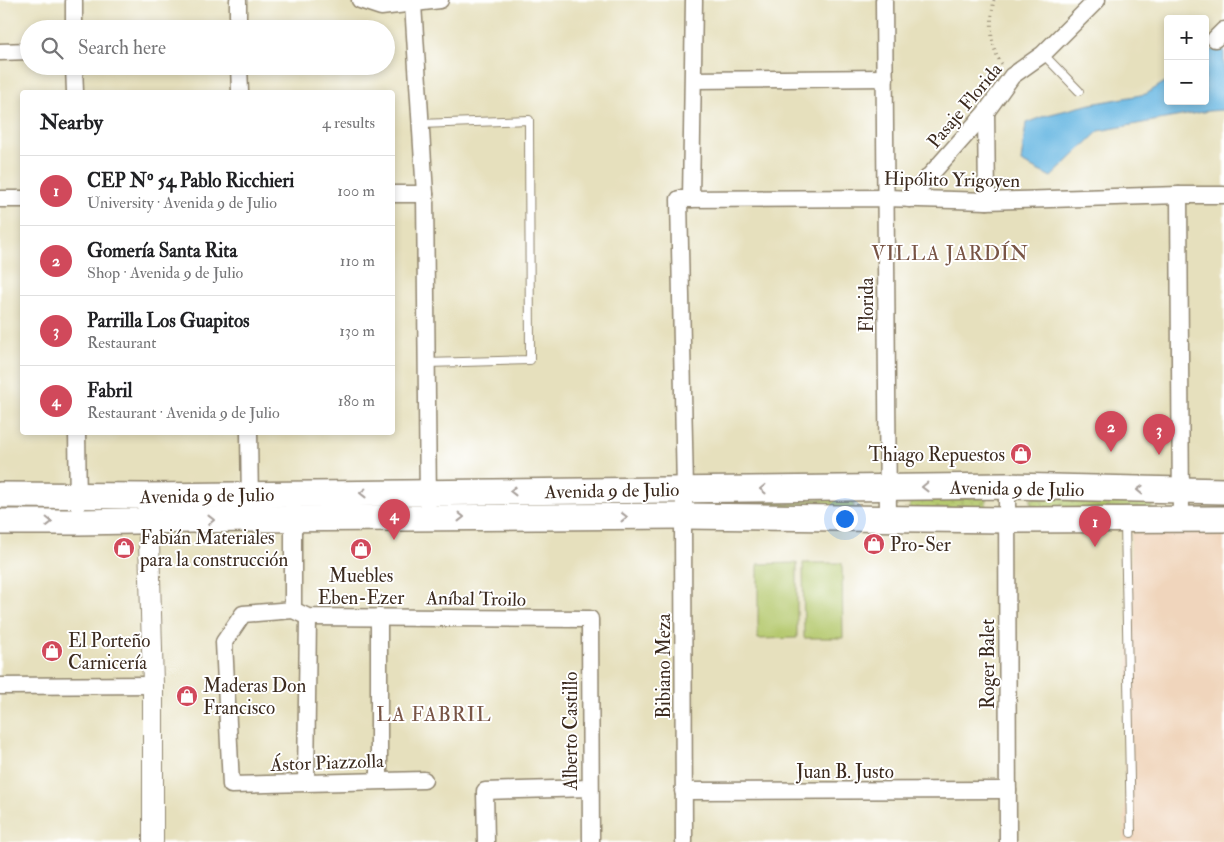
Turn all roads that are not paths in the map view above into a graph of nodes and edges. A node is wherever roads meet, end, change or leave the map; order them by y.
1 (74, 0) edge
2 (238, 0) edge
3 (360, 0) edge
4 (440, 0) edge
5 (694, 0) edge
6 (884, 0) edge
7 (1097, 0) edge
8 (413, 4) junction
9 (74, 20) edge
10 (238, 20) edge
11 (20, 51) edge
12 (0, 52) edge
13 (1043, 54) junction
14 (74, 75) edge
15 (240, 75) edge
16 (886, 78) junction
17 (694, 80) junction
18 (75, 90) edge
19 (240, 90) edge
20 (1079, 91) dead end
21 (986, 112) junction
22 (419, 124) junction
23 (395, 194) edge
24 (425, 194) junction
25 (1179, 195) junction
26 (1224, 195) edge
27 (885, 198) junction
28 (0, 199) edge
29 (20, 199) edge
30 (685, 199) junction
31 (909, 199) junction
32 (986, 201) junction
33 (427, 363) junction
34 (77, 435) edge
35 (249, 435) edge
36 (1007, 486) junction
37 (887, 488) junction
38 (685, 490) junction
39 (1181, 491) junction
40 (1224, 491) edge
41 (428, 493) junction
42 (294, 494) junction
43 (0, 495) edge
44 (78, 496) junction
45 (148, 496) junction
46 (250, 507) junction
47 (683, 516) junction
48 (428, 518) junction
49 (293, 519) junction
50 (888, 519) junction
51 (1125, 519) junction
52 (1181, 519) junction
53 (1224, 519) edge
54 (1007, 520) junction
55 (149, 521) junction
56 (0, 522) edge
57 (78, 522) junction
58 (293, 610) junction
59 (308, 617) junction
60 (379, 617) junction
61 (590, 619) joint
62 (0, 686) edge
63 (152, 686) junction
64 (380, 780) junction
65 (424, 780) dead end
66 (306, 783) junction
67 (231, 785) joint
68 (590, 788) junction
69 (1008, 790) junction
70 (683, 791) junction
71 (1131, 833) dead end
72 (153, 842) edge
73 (486, 842) edge
74 (591, 842) edge
75 (684, 842) edge
76 (1008, 842) edge

1 - 9 street
2 - 10 street
3 - 8 street
4 - 8 street
5 - 17 street, Bibiano Meza
6 - 16 street, Florida
7 - 13 street, Pasaje Florida
8 - 22 street
11 - 12 street
13 - 20 lane
13 - 21 street, Pasaje Florida
14 - 18 street
15 - 19 street
16 - 17 street
16 - 27 street, Florida
17 - 30 street, Bibiano Meza
21 - 31 street, Pasaje Florida
21 - 32 street
22 - 24 street
22 - 33 lane
23 - 24 street
24 - 33 street
25 - 26 street, Hipólito Yrigoyen
25 - 32 street, Hipólito Yrigoyen
25 - 39 street
27 - 30 street, Hipólito Yrigoyen
27 - 31 street, Hipólito Yrigoyen
27 - 37 street, Florida
28 - 29 street
30 - 38 street, Bibiano Meza
31 - 32 street, Hipólito Yrigoyen
33 - 41 street
34 - 44 street
35 - 46 street
36 -> 37 main road, Avenida 9 de Julio
39 -> 36 main road, Avenida 9 de Julio
36 - 54 street, Roger Balet
37 -> 38 main road, Avenida 9 de Julio
37 - 50 street, Florida
38 -> 41 main road, Avenida 9 de Julio
38 - 47 street, Bibiano Meza
39 - 40 main road, Avenida 9 de Julio
39 - 52 street
41 -> 42 main road, Avenida 9 de Julio
41 - 48 street
42 - 46 main road, Avenida 9 de Julio
42 - 49 street
43 - 44 main road, Avenida 9 de Julio
44 - 45 main road, Avenida 9 de Julio
44 - 57 street
45 - 46 main road, Avenida 9 de Julio
45 - 55 street
46 - 49 main road, Avenida 9 de Julio
55 -> 46 main road, Avenida 9 de Julio
48 -> 47 main road, Avenida 9 de Julio
47 - 50 main road, Avenida 9 de Julio
47 - 70 street, Bibiano Meza
48 - 49 main road, Avenida 9 de Julio
49 - 58 street
50 - 54 main road, Avenida 9 de Julio
51 - 52 main road, Avenida 9 de Julio
51 - 54 main road, Avenida 9 de Julio
51 - 71 lane
52 - 53 main road, Avenida 9 de Julio
54 - 69 street, Roger Balet
55 - 57 main road, Avenida 9 de Julio
55 - 63 street
56 -> 57 main road, Avenida 9 de Julio
58 - 59 street, Aníbal Troilo
58 - 67 street, Aníbal Troilo
59 - 60 street, Aníbal Troilo
59 - 66 street
60 - 61 street, Aníbal Troilo
60 - 64 street
61 - 68 street, Alberto Castillo
62 - 63 street
63 - 72 street
64 - 65 street, Ástor Piazzolla
64 - 66 street, Ástor Piazzolla
66 - 67 street, Ástor Piazzolla
68 - 73 street
68 - 74 street, Alberto Castillo
69 - 70 street, Juan B. Justo
69 - 76 street, Roger Balet
70 - 75 street, Bibiano Meza

